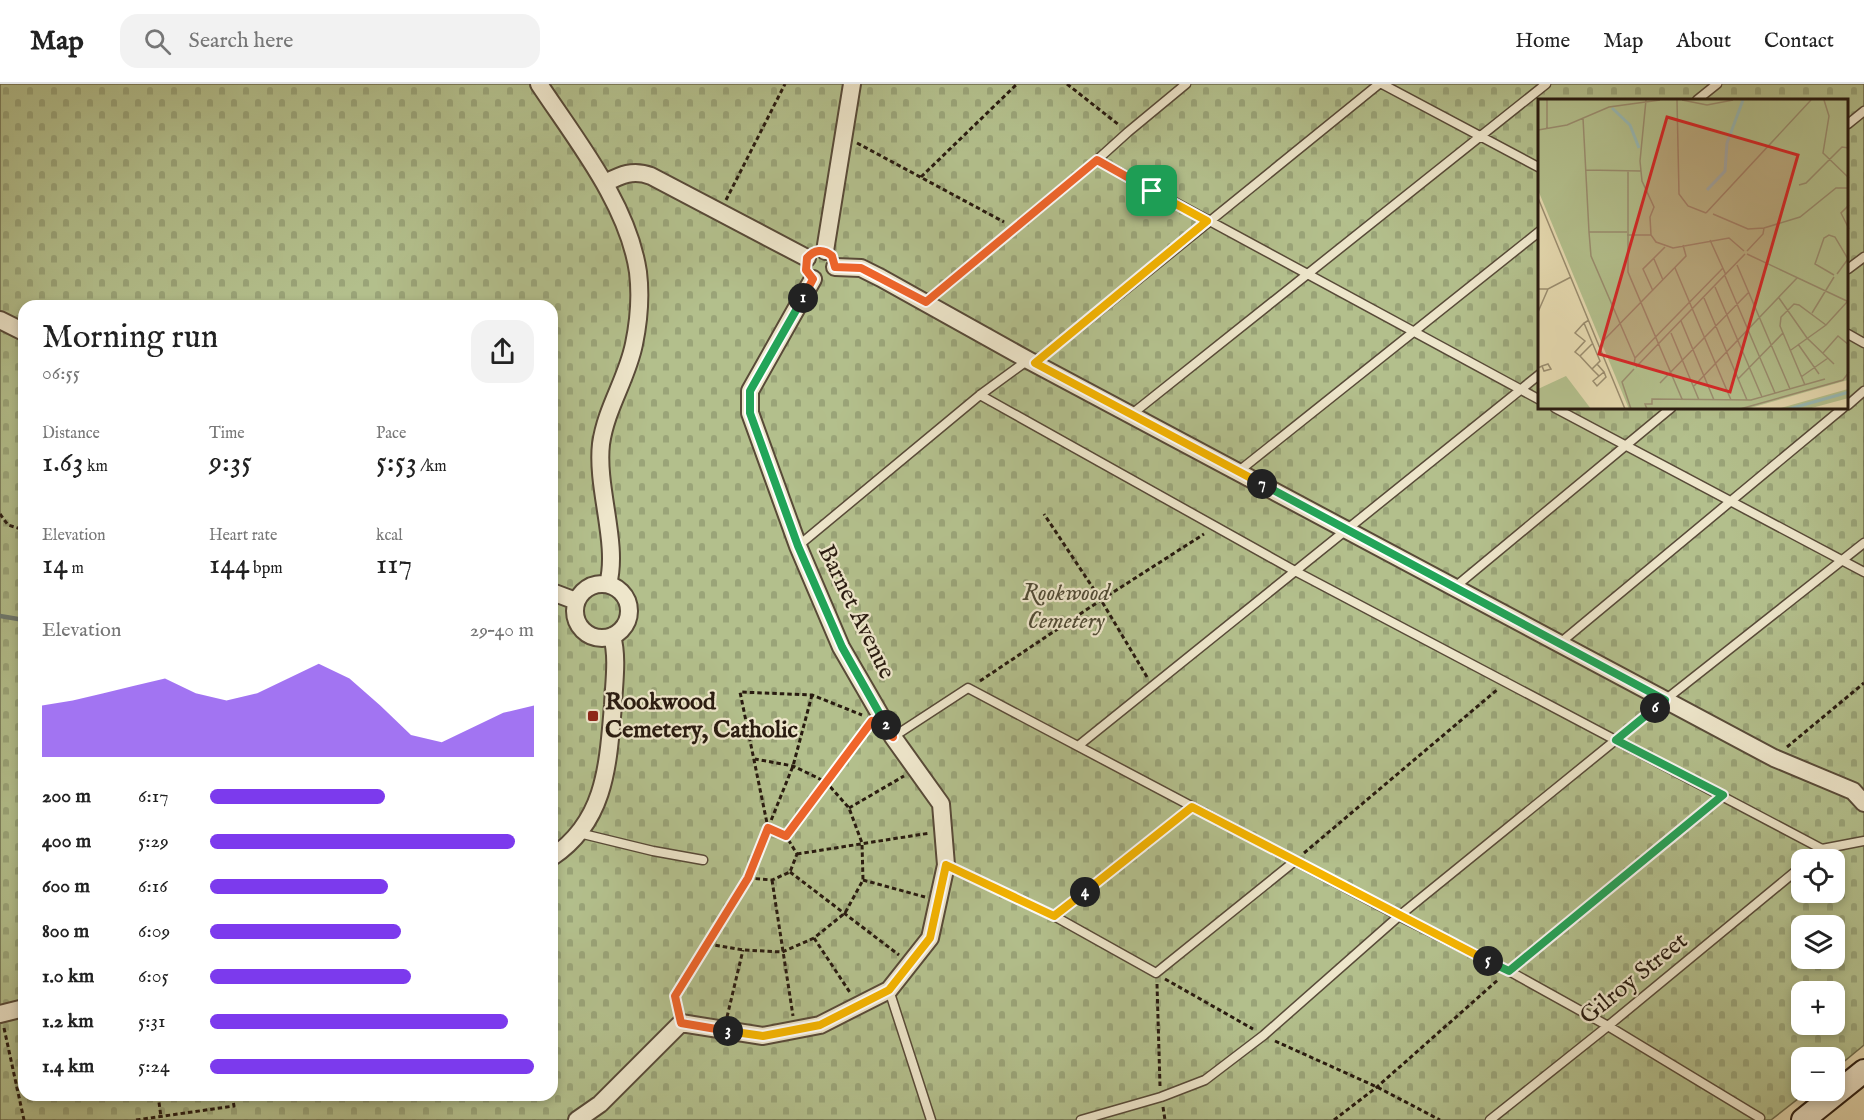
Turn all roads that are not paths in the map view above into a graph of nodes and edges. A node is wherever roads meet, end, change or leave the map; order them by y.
1 (539, 84) edge
2 (852, 84) edge
3 (1186, 84) edge
4 (1380, 84) edge
5 (1546, 84) edge
6 (1717, 84) edge
7 (1698, 99) edge
8 (1864, 111) edge
9 (1849, 123) edge
10 (1481, 136) junction
11 (1097, 160) junction
12 (1538, 167) edge
13 (604, 183) junction
14 (1207, 221) junction
15 (1538, 233) edge
16 (825, 251) junction
17 (1864, 257) edge
18 (807, 258) junction
19 (835, 267) junction
20 (1849, 268) edge
21 (1308, 275) junction
22 (813, 279) junction
23 (926, 302) junction
24 (0, 320) edge
25 (18, 329) edge
26 (1414, 333) junction
27 (1849, 335) edge
28 (1864, 343) edge
29 (1031, 361) junction
30 (1538, 376) edge
31 (1520, 390) junction
32 (1864, 391) edge
33 (981, 395) junction
34 (1538, 399) edge
35 (1849, 404) edge
36 (1559, 410) edge
37 (1669, 410) edge
38 (1842, 410) edge
39 (1132, 414) junction
40 (1625, 445) junction
41 (1239, 471) junction
42 (1732, 501) junction
43 (1347, 530) junction
44 (1864, 543) edge
45 (798, 546) junction
46 (1842, 560) junction
47 (1295, 572) junction
48 (1864, 572) edge
49 (608, 584) junction
50 (1455, 587) junction
51 (558, 594) edge
52 (576, 601) junction
53 (612, 636) junction
54 (1560, 643) junction
55 (1665, 700) junction
56 (893, 737) junction
57 (1616, 740) junction
58 (1078, 746) junction
59 (1864, 803) edge
60 (1192, 807) junction
61 (579, 833) junction
62 (1864, 841) edge
63 (1822, 849) joint
64 (558, 852) edge
65 (703, 860) dead end
66 (1294, 861) junction
67 (946, 865) junction
68 (1791, 875) edge
69 (1054, 916) junction
70 (1400, 916) junction
71 (889, 990) junction
72 (18, 1010) edge
73 (0, 1014) edge
74 (1608, 1026) junction
75 (1864, 1071) edge
76 (1760, 1118) dead end
77 (577, 1120) edge
78 (931, 1120) edge
79 (1081, 1120) edge
80 (1490, 1120) edge
81 (1803, 1120) edge

1 - 13 street
2 - 16 street
3 - 11 lane
4 - 10 lane
4 - 14 lane
5 - 10 lane
6 - 7 lane
8 - 9 lane
10 - 12 lane
10 - 21 lane
11 - 14 lane
11 - 23 lane
13 - 18 street
13 - 49 street
14 - 21 lane
14 - 29 lane
15 - 26 lane
16 - 18 street
16 - 19 street
17 - 20 lane
18 - 22 street
19 - 22 street
19 - 23 street
21 - 26 lane
21 - 39 lane
22 - 45 street, Barnet Avenue
23 - 29 street
24 - 25 street
26 - 31 lane
26 - 41 lane
27 - 28 lane
29 - 33 lane
29 - 39 street
30 - 31 lane
31 - 34 lane
31 - 43 lane
32 - 35 lane
33 - 45 lane
33 - 47 lane
36 - 40 lane
37 - 40 lane
38 - 42 lane
39 - 41 street
40 - 42 lane
40 - 50 lane
41 - 43 street
42 - 46 lane
42 - 54 lane
43 - 47 lane
43 - 50 street
44 - 46 lane
45 - 56 street, Barnet Avenue
46 - 48 lane
46 - 55 lane
47 - 57 lane
47 - 58 lane
49 - 52 street
49 - 53 street
50 - 54 street
51 - 52 street
52 - 53 street
53 - 61 street
54 - 55 street
55 - 57 lane
55 - 59 street
56 - 58 lane
56 - 67 street, Barnet Avenue
57 - 63 lane
57 - 70 lane
58 - 60 lane
60 - 66 lane
60 - 69 lane
61 - 64 street
61 - 65 lane
62 - 63 lane
66 - 69 lane
66 - 70 lane
67 - 69 lane
67 - 71 street, Barnet Avenue
68 - 74 lane, Gilroy Street
70 - 74 lane
70 - 79 lane
71 - 77 street, Barnet Avenue
71 - 78 lane
72 - 73 street
74 - 76 lane
74 - 80 lane, Gilroy Street
75 - 81 main road

